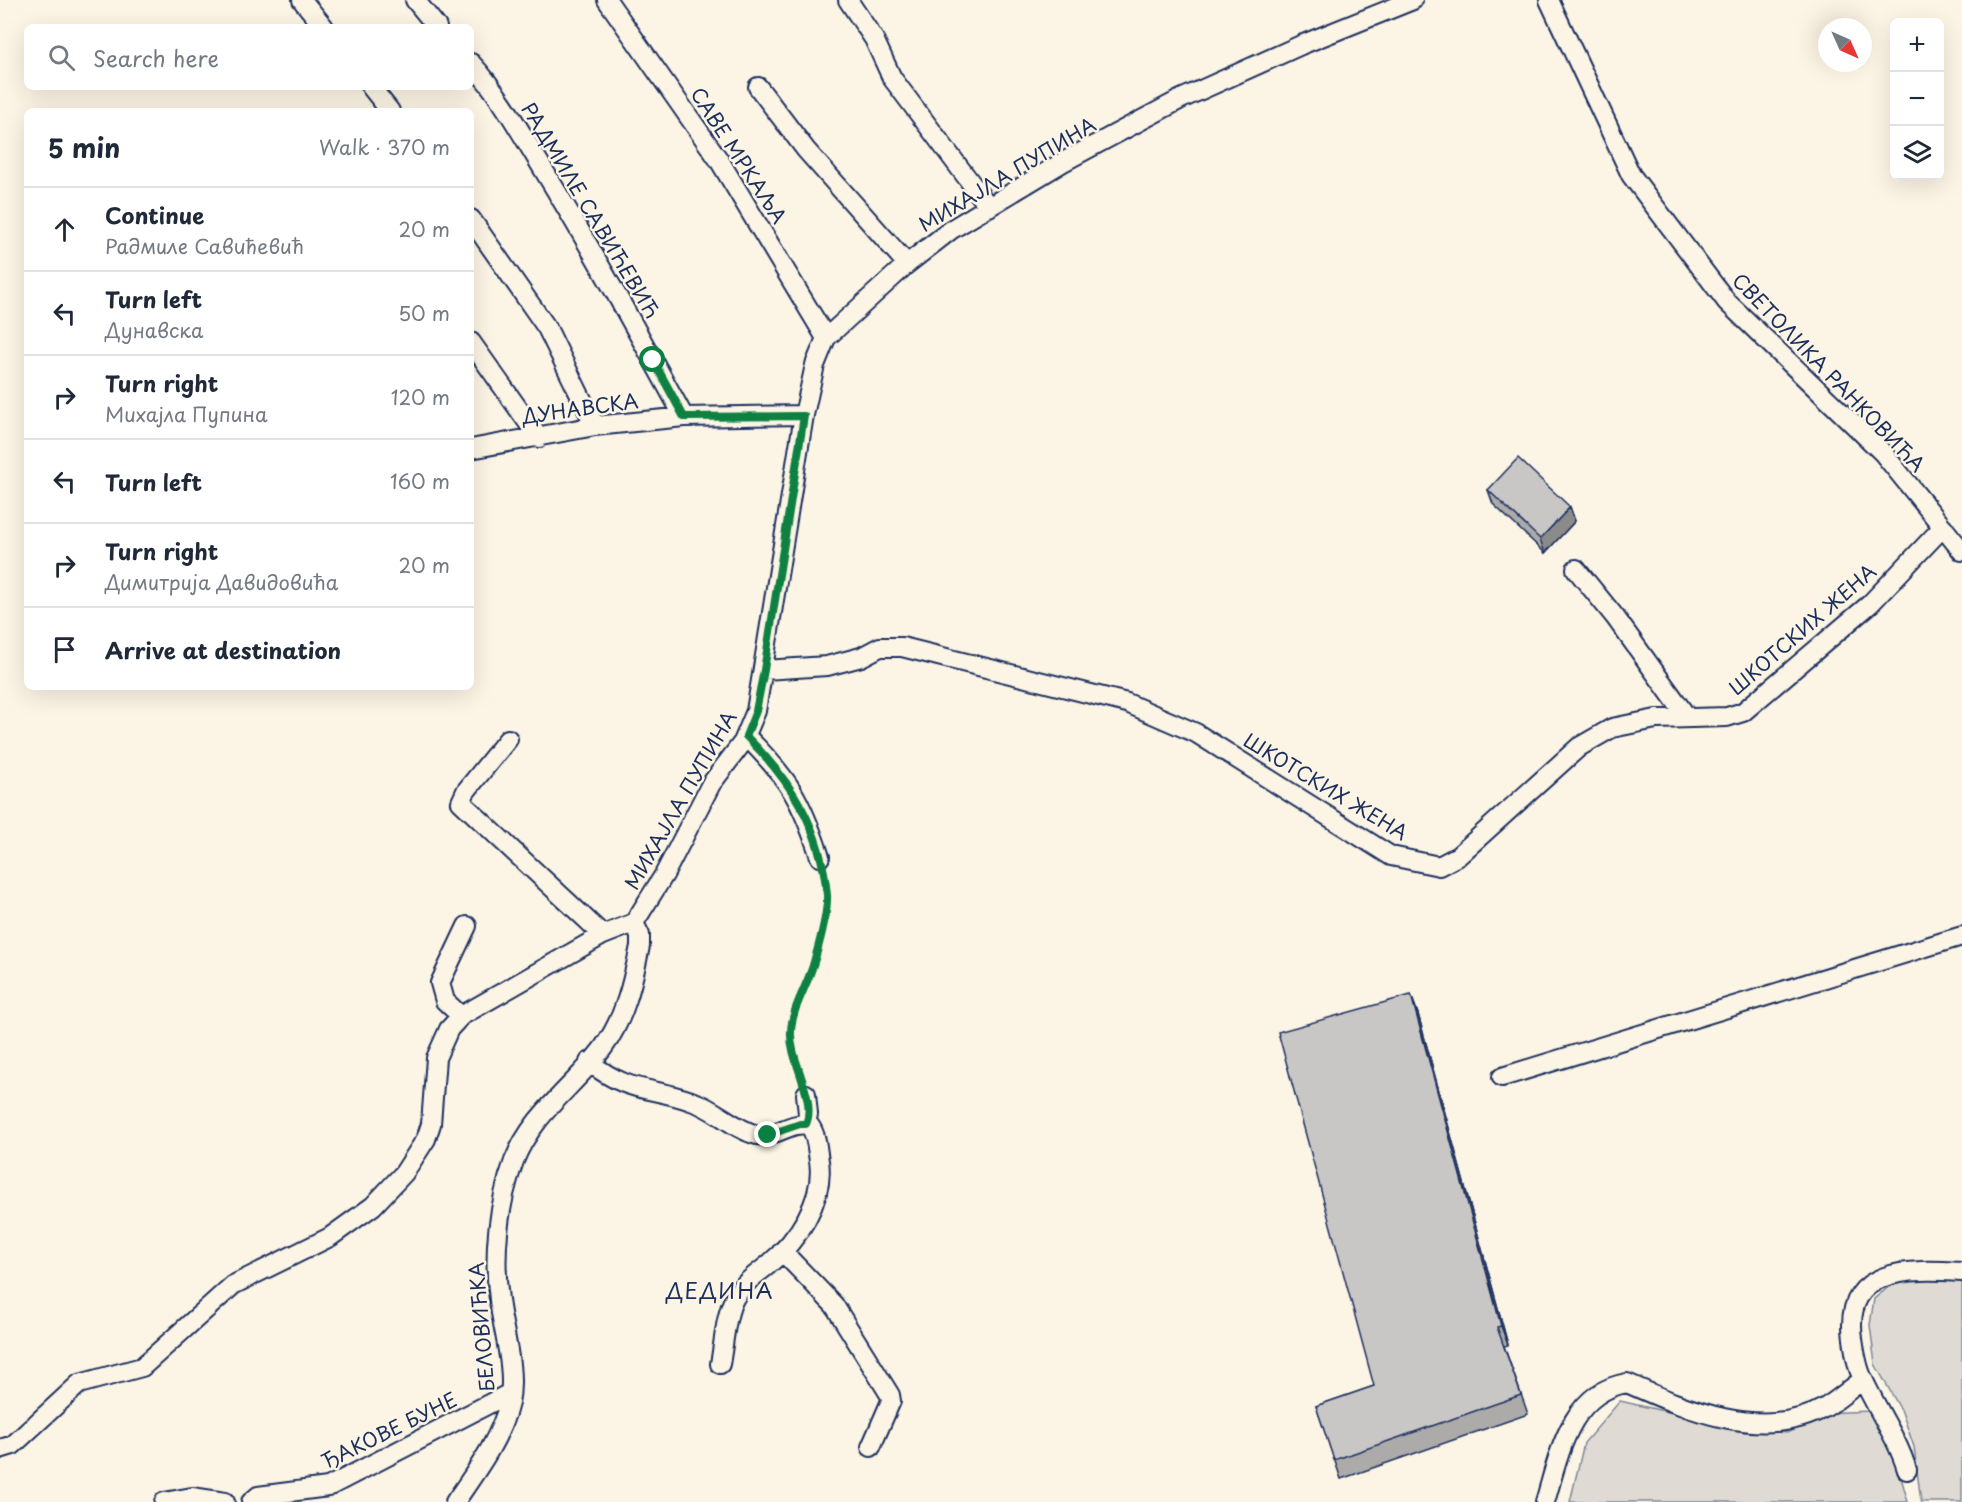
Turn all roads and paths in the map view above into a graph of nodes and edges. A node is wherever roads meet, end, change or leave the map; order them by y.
1 (302, 0) edge
2 (415, 0) edge
3 (607, 0) edge
4 (848, 0) edge
5 (1413, 0) edge
6 (1549, 0) edge
7 (322, 24) edge
8 (434, 24) edge
9 (474, 66) edge
10 (758, 87) dead end
11 (373, 90) edge
12 (388, 108) edge
13 (990, 207) junction
14 (474, 223) edge
15 (907, 264) junction
16 (826, 338) junction
17 (474, 346) edge
18 (804, 416) junction
19 (684, 417) junction
20 (595, 426) junction
21 (539, 438) junction
22 (474, 449) edge
23 (1943, 527) junction
24 (1962, 551) edge
25 (1576, 569) dead end
26 (764, 670) junction
27 (1687, 717) junction
28 (746, 736) junction
29 (508, 739) dead end
30 (820, 857) joint
31 (634, 923) junction
32 (467, 926) dead end
33 (603, 935) junction
34 (1962, 936) edge
35 (461, 1016) junction
36 (589, 1062) junction
37 (1502, 1077) dead end
38 (806, 1094) joint
39 (806, 1124) junction
40 (782, 1251) junction
41 (1962, 1272) edge
42 (720, 1364) dead end
43 (1863, 1380) junction
44 (510, 1393) junction
45 (872, 1447) dead end
46 (0, 1449) edge
47 (1907, 1470) dead end
48 (164, 1502) edge
49 (225, 1502) edge
50 (250, 1502) edge
51 (455, 1502) edge
52 (1545, 1502) edge

1 - 7 street
2 - 8 street
3 - 16 street, САВЕ МРКАЉА
4 - 13 street
5 - 13 street, МИХАЈЛА ПУПИНА
6 - 23 street, СВЕТОЛИКА РАНКОВИЋА
9 - 19 street, РАДМИЛЕ САВИЋЕВИЋ
10 - 15 street
11 - 12 street
13 - 15 street, МИХАЈЛА ПУПИНА
14 - 20 street
15 - 16 street, МИХАЈЛА ПУПИНА
16 - 18 street, МИХАЈЛА ПУПИНА
17 - 21 street
18 - 19 street, ДУНАВСКА
18 - 26 street, МИХАЈЛА ПУПИНА
19 - 20 street, ДУНАВСКА
20 - 21 street, ДУНАВСКА
21 - 22 street, ДУНАВСКА
23 - 24 street, СВЕТОЛИКА РАНКОВИЋА
23 - 27 street, ШКОТСКИХ ЖЕНА
25 - 27 street
26 - 27 street, ШКОТСКИХ ЖЕНА
26 - 28 street, МИХАЈЛА ПУПИНА
28 - 30 street
28 - 31 street, МИХАЈЛА ПУПИНА
29 - 33 street
30 - 38 path
31 - 33 street
31 - 36 street, БЕЛОВИЋКА
32 - 35 street
33 - 35 street
34 - 37 street
35 - 46 street
36 - 39 street
36 - 44 street, БЕЛОВИЋКА
38 - 39 street
39 - 40 street
40 - 42 street
40 - 45 street
41 - 43 street
43 - 47 street
43 - 52 street
44 - 50 street, ЂАКОВЕ БУНЕ
44 - 51 street, БЕЛОВИЋКА
48 - 49 street

